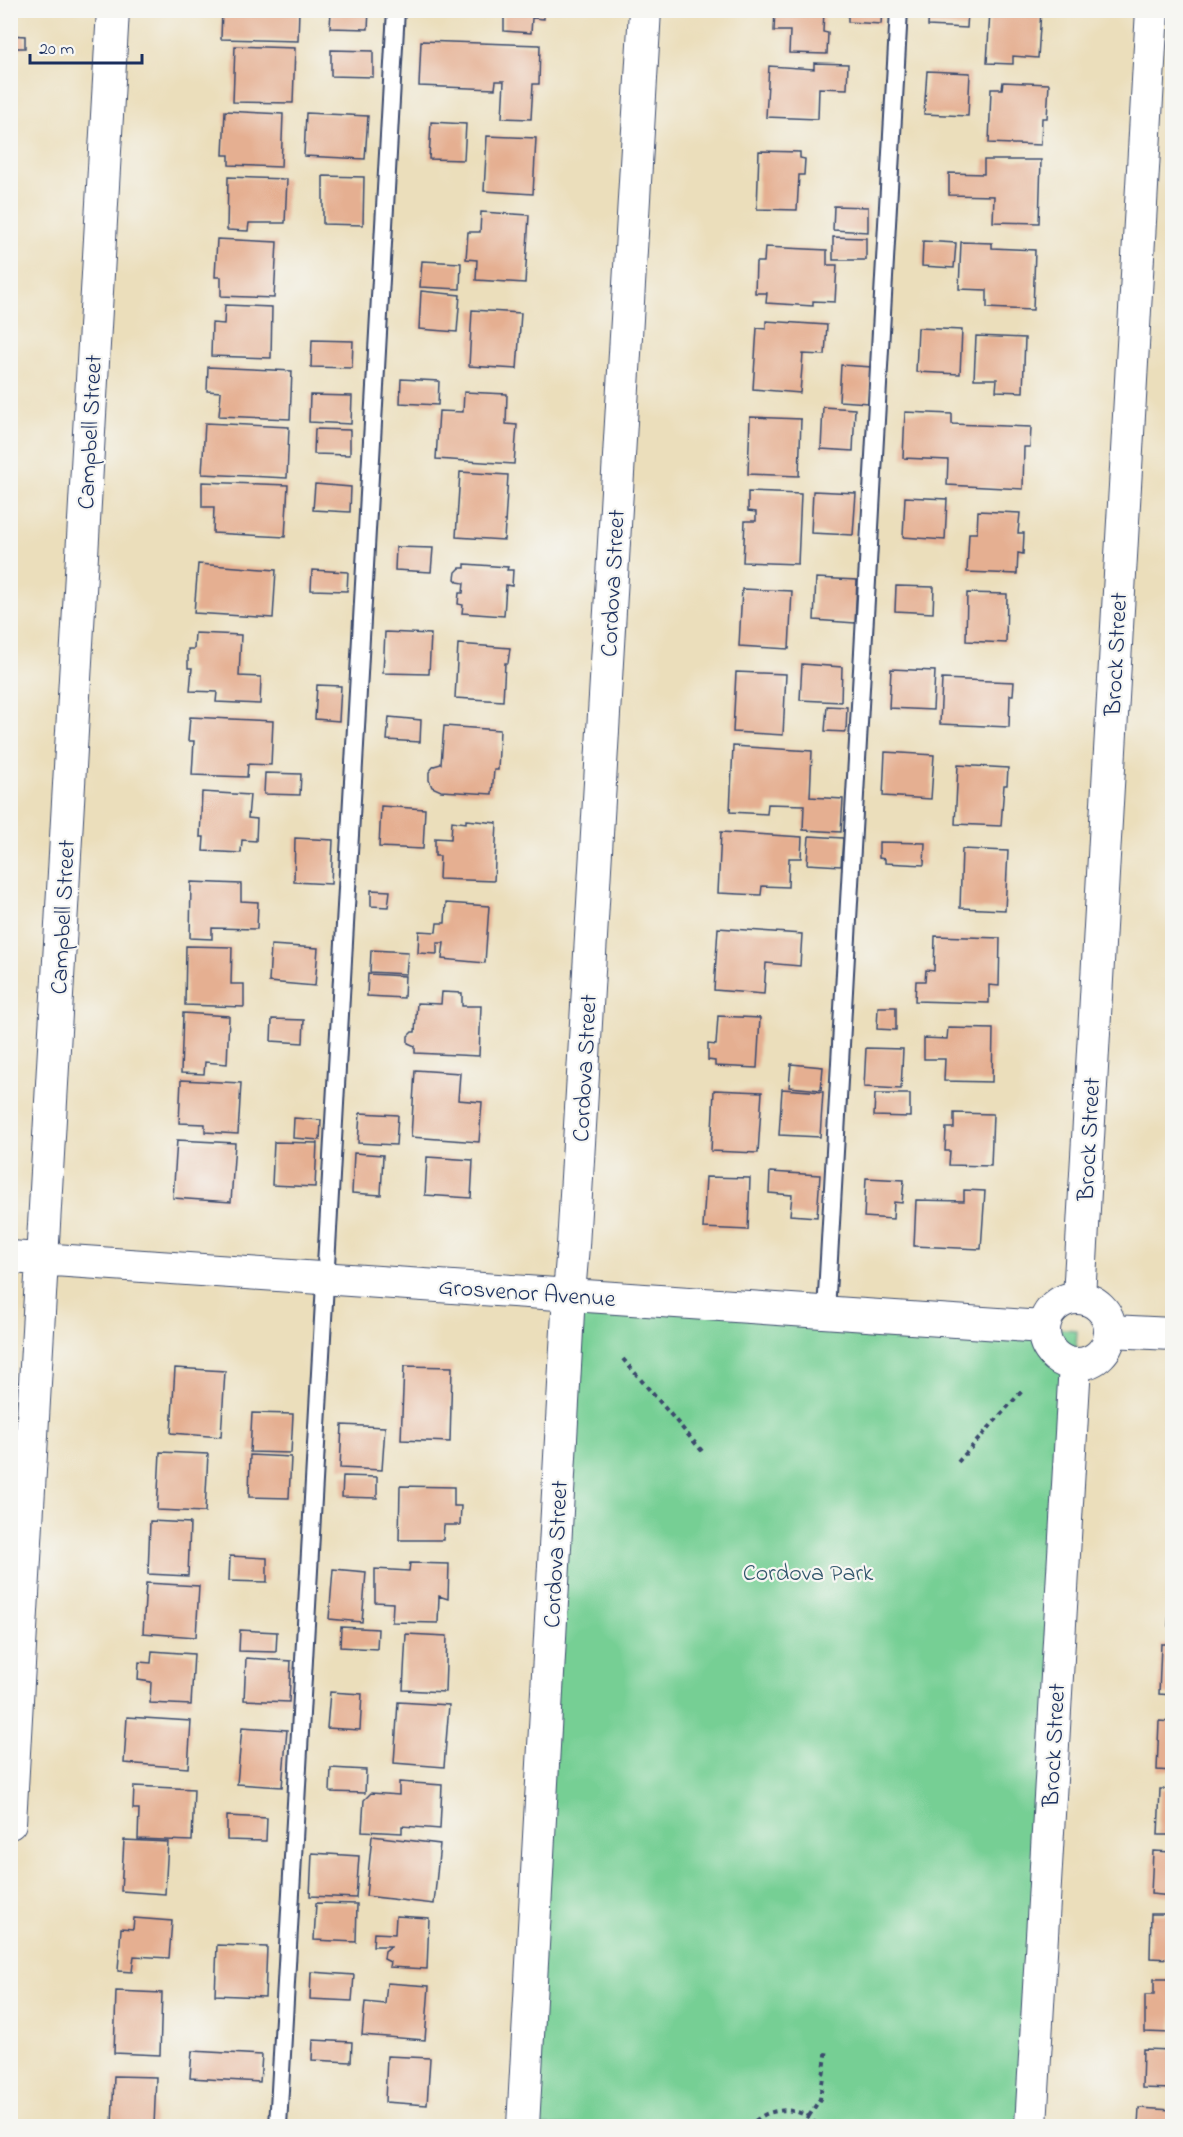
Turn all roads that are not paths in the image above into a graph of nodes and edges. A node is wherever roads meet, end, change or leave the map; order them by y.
1 (113, 10) edge
2 (396, 10) edge
3 (645, 10) edge
4 (899, 10) edge
5 (1152, 10) edge
6 (10, 1257) edge
7 (42, 1259) junction
8 (324, 1278) junction
9 (569, 1294) junction
10 (1079, 1297) junction
11 (826, 1312) junction
12 (1043, 1328) junction
13 (1111, 1331) junction
14 (1173, 1334) edge
15 (1075, 1364) junction
16 (10, 1823) edge
17 (278, 2127) edge
18 (523, 2127) edge
19 (1031, 2127) edge

1 - 7 street, Campbell Street
2 - 8 lane
3 - 9 street, Cordova Street
4 - 11 lane
5 - 10 street, Brock Street
6 - 7 street, Grosvenor Avenue
7 - 8 street, Grosvenor Avenue
7 - 16 street, Campbell Street
8 - 9 street, Grosvenor Avenue
8 - 17 lane
9 - 11 street, Grosvenor Avenue
9 - 18 street, Cordova Street
10 - 12 street
10 - 13 street
11 - 12 street, Grosvenor Avenue
12 - 15 street
13 - 14 street
13 - 15 street
15 - 19 street, Brock Street

